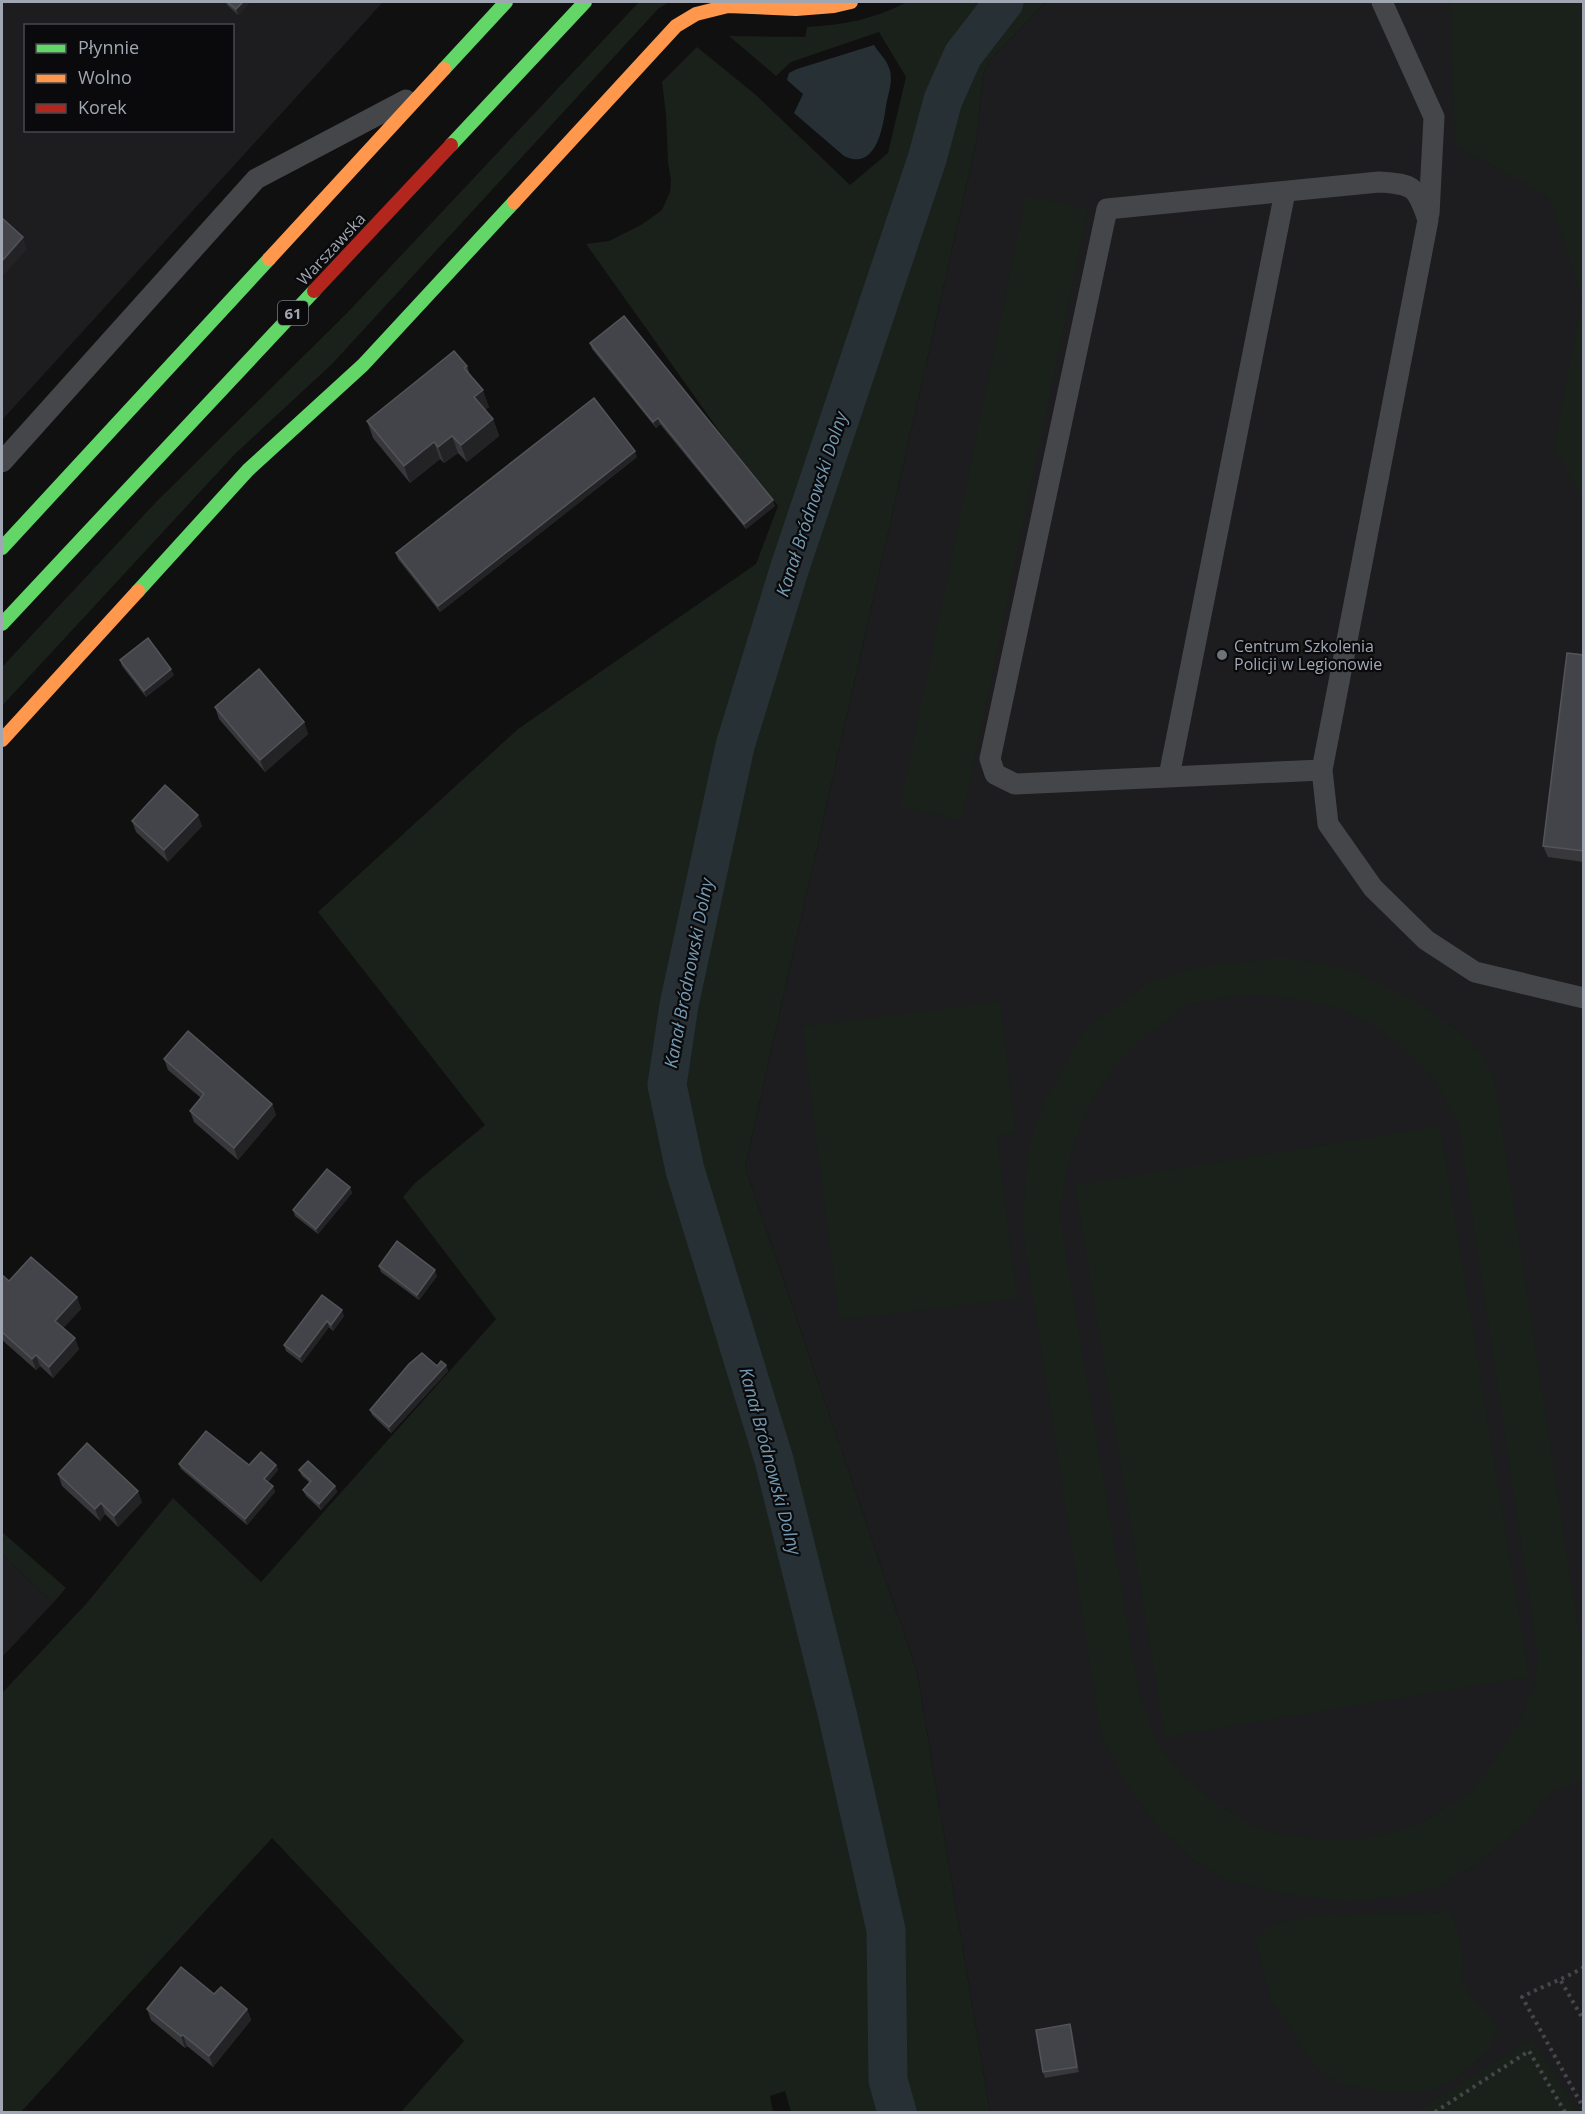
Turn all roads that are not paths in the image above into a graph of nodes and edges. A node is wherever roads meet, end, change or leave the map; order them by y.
1 (506, 2) edge
2 (585, 2) edge
3 (851, 2) edge
4 (1382, 2) edge
5 (425, 90) junction
6 (1285, 192) junction
7 (1428, 220) junction
8 (2, 462) edge
9 (2, 548) edge
10 (2, 624) edge
11 (2, 740) edge
12 (1323, 770) junction
13 (1169, 776) junction
14 (1584, 998) edge

1 - 5 main road
2 - 10 main road, Warszawska / 61
3 - 11 main road
4 - 7 lane
5 - 8 lane
5 - 9 main road
6 - 7 lane
6 - 13 lane
6 - 13 lane
7 - 12 lane
12 - 13 lane
12 - 14 lane

